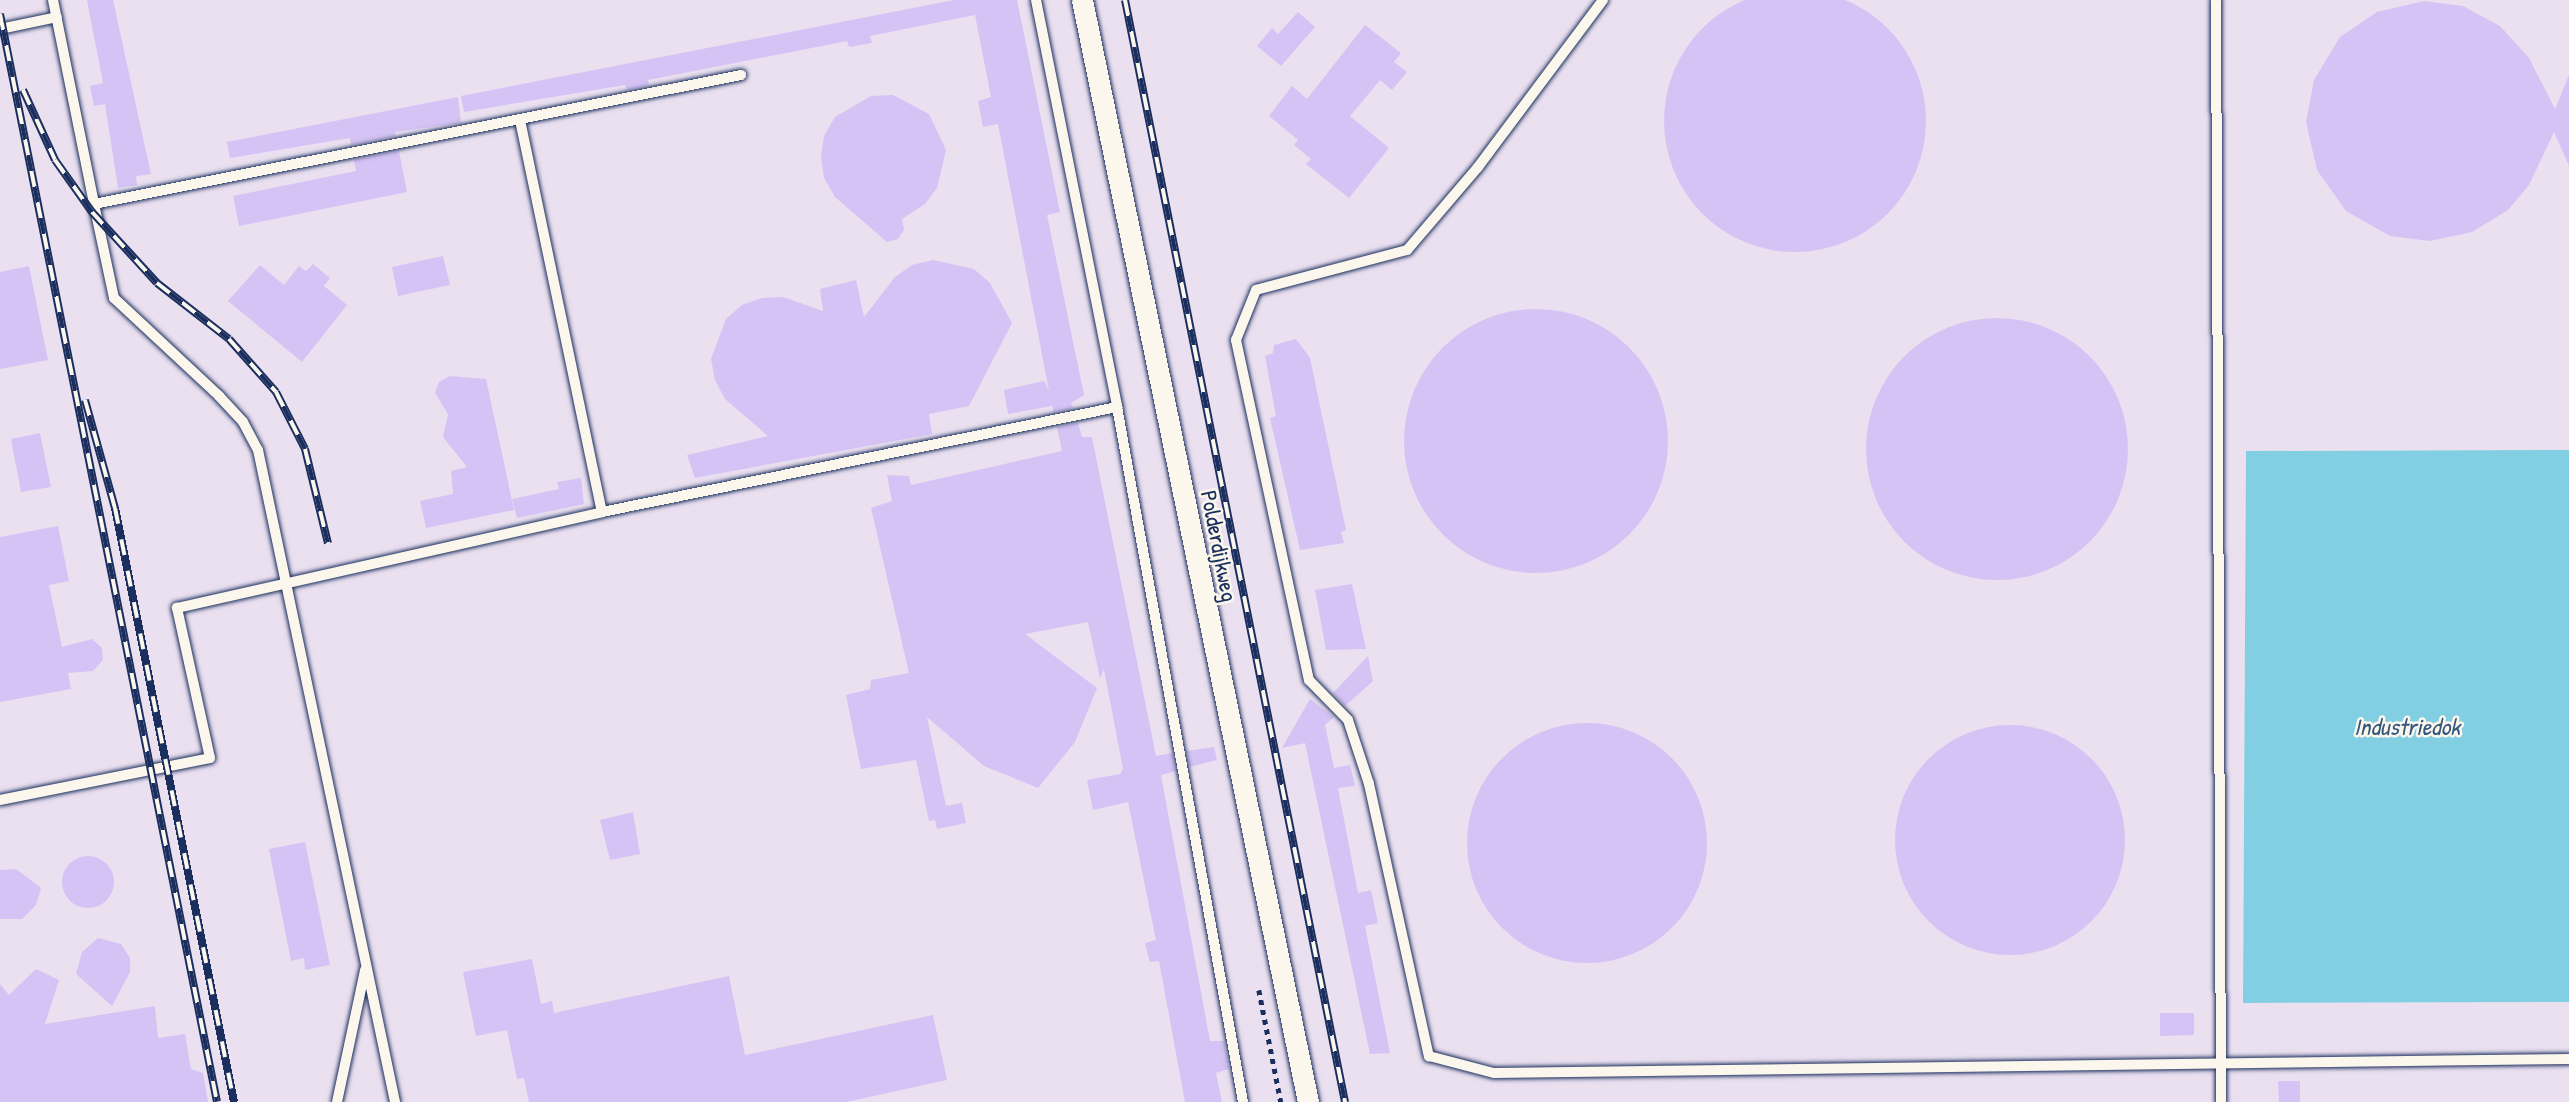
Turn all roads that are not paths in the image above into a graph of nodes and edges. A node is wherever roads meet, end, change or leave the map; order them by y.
1 (53, 0) edge
2 (1036, 0) edge
3 (1082, 0) edge
4 (1603, 0) edge
5 (2216, 0) edge
6 (57, 18) junction
7 (0, 29) edge
8 (741, 75) dead end
9 (520, 120) junction
10 (94, 204) junction
11 (1117, 407) junction
12 (602, 512) junction
13 (288, 583) junction
14 (0, 800) edge
15 (366, 964) junction
16 (2569, 1059) edge
17 (2221, 1060) junction
18 (337, 1102) edge
19 (395, 1102) edge
20 (1243, 1102) edge
21 (1308, 1102) edge
22 (2221, 1102) edge

1 - 6 lane
2 - 11 lane
3 - 21 street, Polderdijkweg
4 - 17 lane
5 - 17 lane
6 - 7 lane
6 - 10 lane
8 - 9 lane
9 - 10 lane
9 - 12 lane
10 - 13 lane
11 - 12 lane
11 - 20 lane
12 - 13 lane
13 - 14 lane
13 - 15 lane
15 - 18 lane
15 - 19 lane
16 - 17 lane
17 - 22 lane

